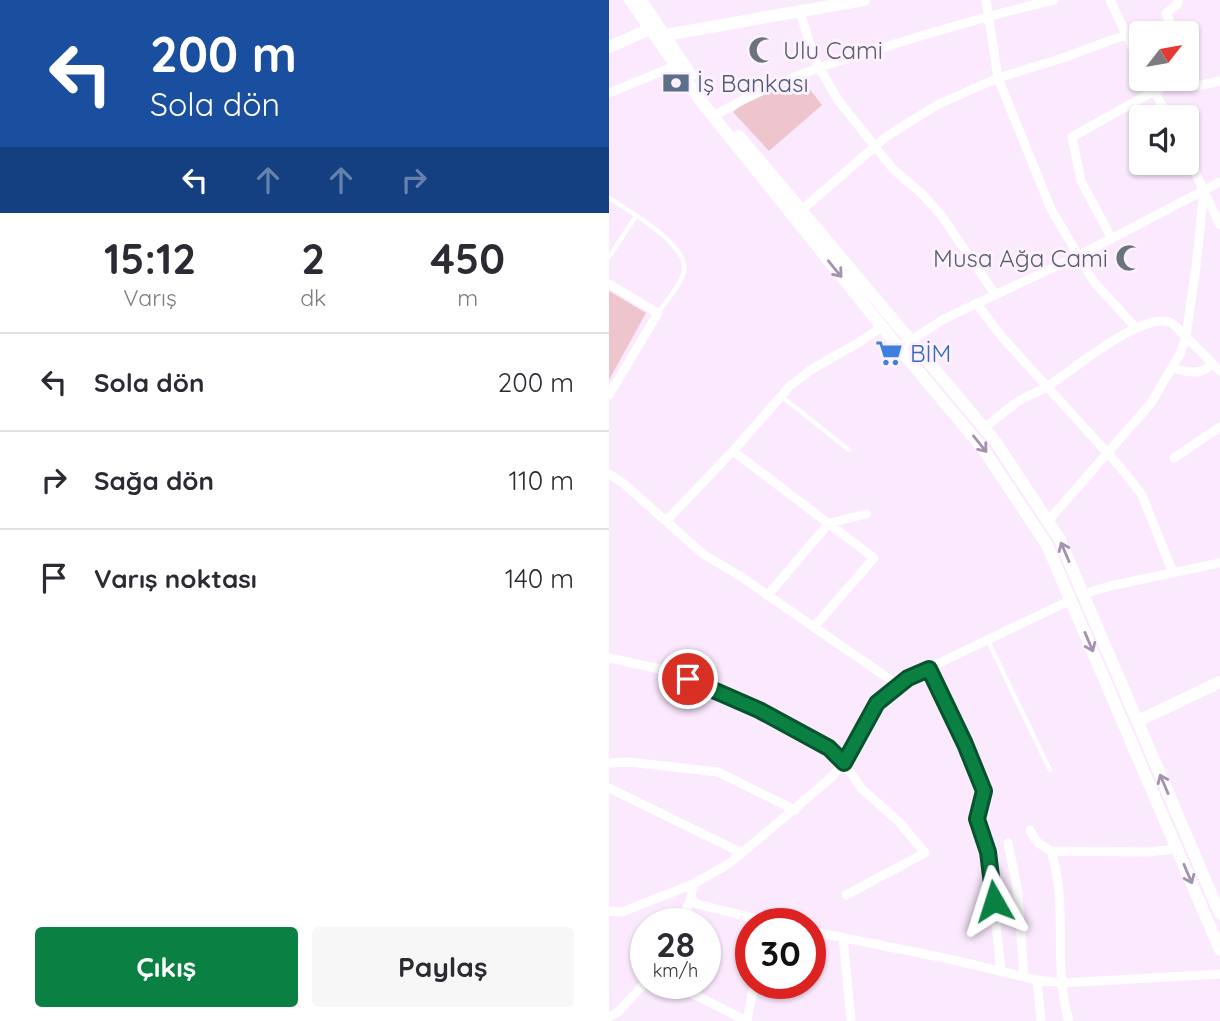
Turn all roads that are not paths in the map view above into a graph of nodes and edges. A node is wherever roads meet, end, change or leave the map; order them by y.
1 (630, 0) edge
2 (641, 0) edge
3 (864, 0) edge
4 (985, 0) edge
5 (1054, 0) edge
6 (1110, 0) edge
7 (1178, 0) edge
8 (803, 7) edge
9 (987, 16) junction
10 (1169, 21) edge
11 (650, 29) junction
12 (1125, 35) junction
13 (665, 36) junction
14 (1129, 43) edge
15 (609, 47) edge
16 (675, 66) junction
17 (819, 68) junction
18 (998, 78) junction
19 (1220, 81) edge
20 (1199, 86) edge
21 (1154, 91) joint
22 (609, 93) edge
23 (1162, 105) edge
24 (719, 113) junction
25 (876, 146) junction
26 (1197, 175) edge
27 (1220, 181) edge
28 (1204, 190) junction
29 (609, 198) edge
30 (797, 214) junction
31 (636, 216) junction
32 (1220, 225) edge
33 (1111, 239) junction
34 (1078, 256) junction
35 (609, 257) edge
36 (609, 284) edge
37 (995, 294) junction
38 (976, 303) junction
39 (658, 313) junction
40 (882, 327) junction
41 (1136, 328) junction
42 (1186, 336) junction
43 (911, 340) junction
44 (899, 348) junction
45 (1212, 364) junction
46 (1173, 368) junction
47 (1220, 372) edge
48 (1047, 386) junction
49 (610, 390) edge
50 (780, 396) junction
51 (1220, 427) edge
52 (984, 428) junction
53 (849, 450) dead end
54 (733, 451) junction
55 (1108, 454) junction
56 (1174, 458) dead end
57 (609, 474) edge
58 (866, 514) dead end
59 (666, 521) junction
60 (1048, 521) junction
61 (829, 523) junction
62 (1220, 563) edge
63 (1173, 573) junction
64 (768, 596) junction
65 (1077, 597) junction
66 (814, 627) junction
67 (988, 641) junction
68 (609, 658) edge
69 (929, 669) junction
70 (1220, 682) edge
71 (898, 685) junction
72 (1138, 721) junction
73 (609, 763) edge
74 (844, 763) junction
75 (1049, 770) dead end
76 (609, 788) edge
77 (795, 810) junction
78 (1030, 830) dead end
79 (1008, 843) dead end
80 (1177, 849) junction
81 (1051, 851) junction
82 (742, 853) junction
83 (692, 884) junction
84 (846, 895) dead end
85 (691, 899) junction
86 (687, 908) edge
87 (609, 911) edge
88 (1220, 914) edge
89 (735, 915) edge
90 (826, 933) edge
91 (843, 937) junction
92 (1220, 950) edge
93 (1001, 972) junction
94 (1220, 974) edge
95 (1024, 977) junction
96 (1037, 980) junction
97 (1063, 983) junction
98 (631, 999) edge
99 (703, 999) edge
100 (751, 999) edge
101 (609, 1017) edge
102 (747, 1021) edge
103 (851, 1021) edge
104 (1041, 1021) edge
105 (1069, 1021) edge

1 - 11 main road
2 - 13 main road
3 - 8 main road
4 - 9 street
5 - 9 street
6 - 12 street
7 - 10 street
8 - 13 main road
8 - 17 street
9 - 17 street
9 - 18 street
11 - 15 main road
11 - 16 main road
12 - 14 street
12 - 18 street
13 - 24 main road
16 - 22 street
16 - 30 main road
17 - 24 street
17 - 25 street
18 - 25 street
18 - 34 street
19 - 20 street
21 - 23 street
21 - 33 street
24 - 30 main road
25 - 30 street
25 - 37 street
26 - 28 street
27 - 28 street
28 - 32 street
28 - 33 street
28 - 42 street
29 - 31 lane
30 -> 40 main road
30 - 43 main road
31 - 35 lane
31 - 39 lane
33 - 34 street
34 - 37 street
34 - 41 street
36 - 39 street
37 - 38 street
38 - 43 street
38 - 48 street
39 - 49 street
40 - 44 main road
40 - 50 street
41 - 42 street
41 - 48 street
42 - 45 street
42 - 46 street
43 - 44 street
43 - 52 main road
44 -> 65 main road
45 - 46 street
45 - 47 street
46 - 55 street
48 - 52 street
48 - 55 street
50 - 53 lane
50 - 54 street
51 - 56 street
52 - 60 main road
54 - 59 street
54 - 61 street
55 - 60 street
55 - 63 street
57 - 59 street
58 - 61 street
59 - 64 street
65 -> 60 main road
61 - 64 street
61 - 66 street
62 - 63 street
63 - 65 street
64 - 66 street
65 - 67 street
65 - 72 main road
65 -> 80 main road
66 - 71 street
67 - 69 street
67 - 75 lane
68 - 74 street
69 - 71 street
69 - 93 street
70 - 72 main road
71 - 74 street
88 -> 72 main road
73 - 77 street
74 - 77 street
74 - 84 street
76 - 82 street
77 - 82 street
78 - 81 street
79 - 95 street
80 - 81 street
80 -> 92 main road
81 - 97 street
82 - 83 street
83 - 85 street
83 - 87 street
85 - 86 street
85 - 89 street
90 - 91 street
91 - 93 street
91 - 103 street
93 - 95 street
94 - 97 street
95 - 96 street
96 - 97 street
96 - 104 street
97 - 105 street
98 - 101 street
99 - 102 street
100 - 102 street

